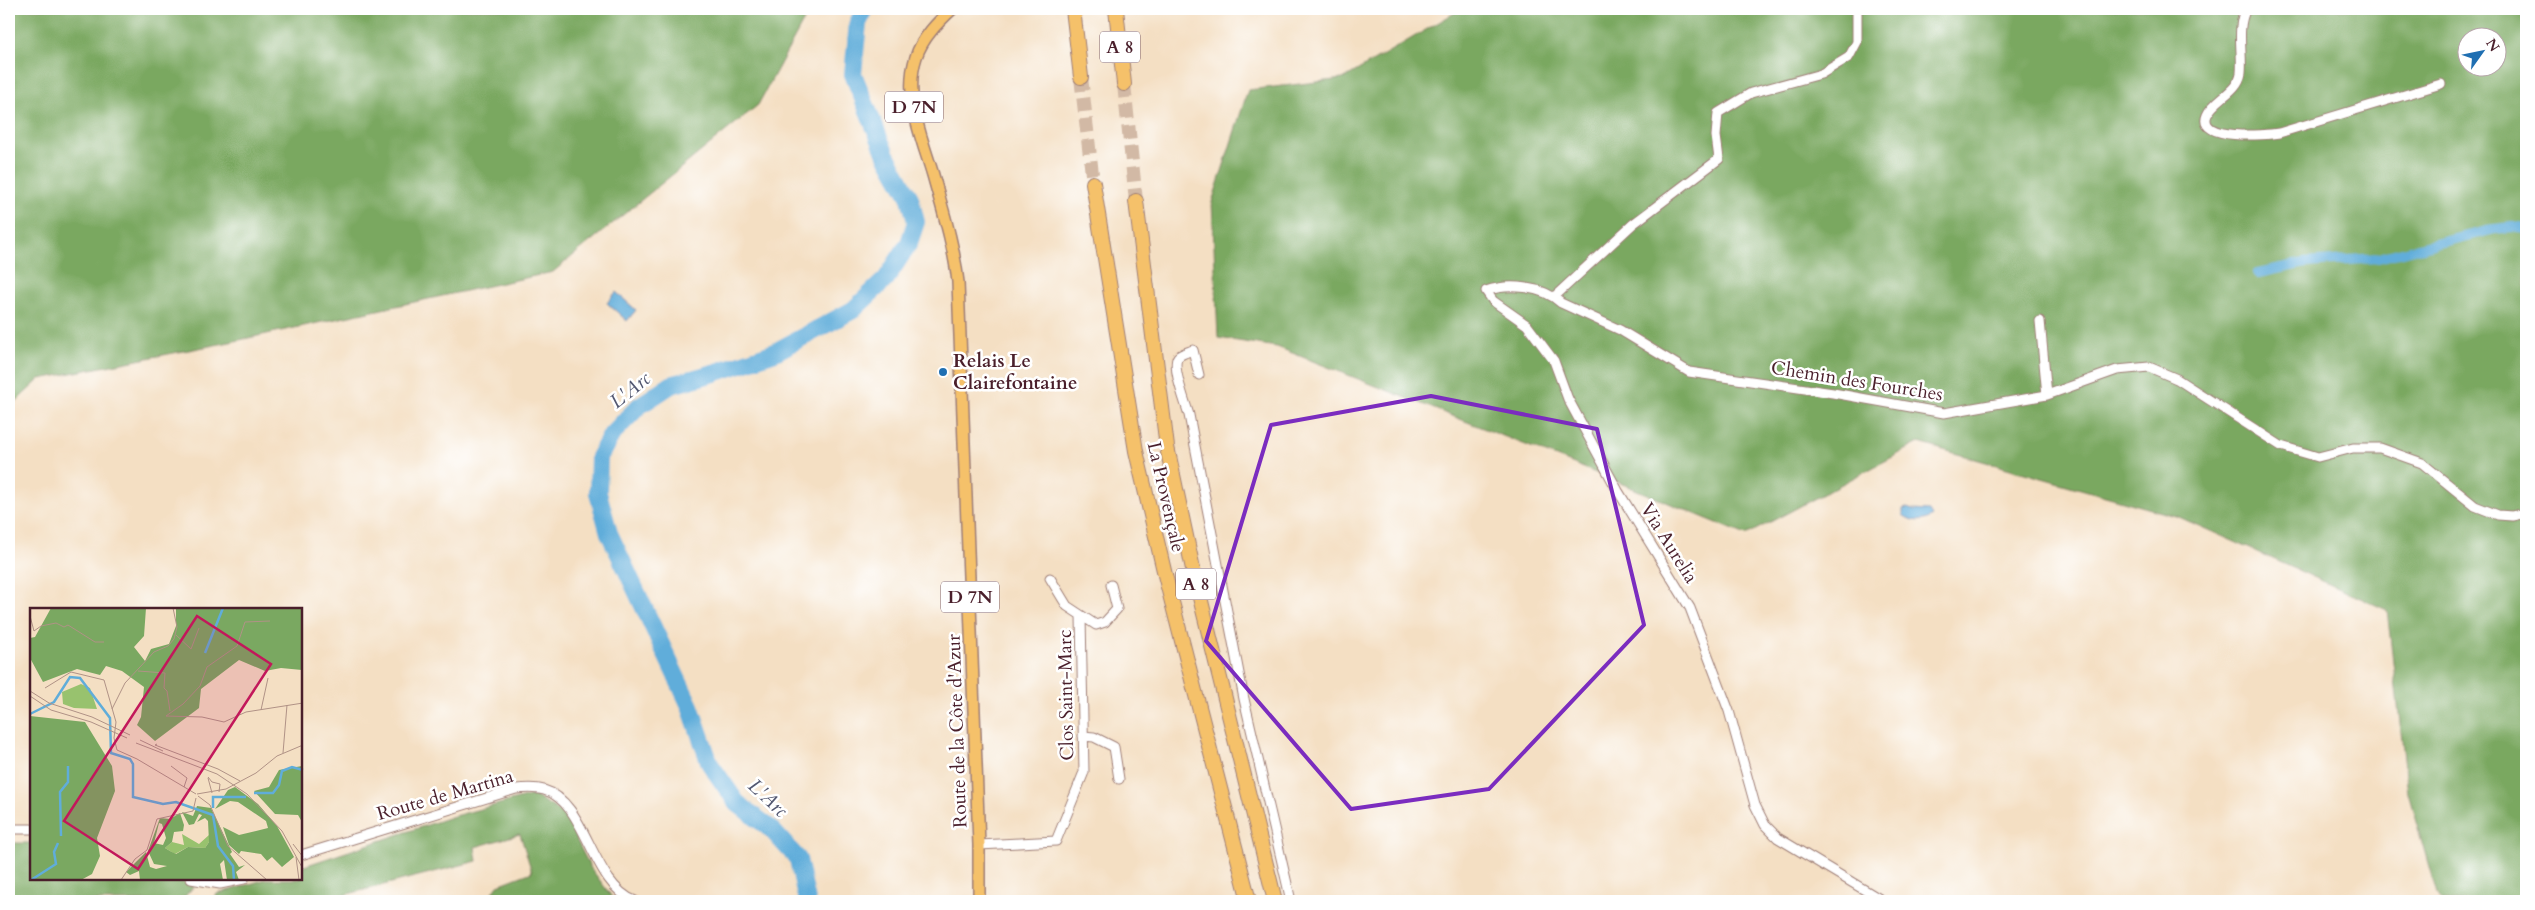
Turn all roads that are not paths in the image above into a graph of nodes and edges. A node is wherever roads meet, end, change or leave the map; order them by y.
1 (952, 9) edge
2 (1074, 9) edge
3 (1116, 9) edge
4 (1857, 9) edge
5 (2246, 9) edge
6 (1081, 77) tunnel mouth
7 (1124, 84) tunnel mouth
8 (2441, 84) dead end
9 (1093, 184) tunnel mouth
10 (1136, 201) tunnel mouth
11 (1486, 291) joint
12 (1554, 297) junction
13 (2040, 321) dead end
14 (1199, 375) dead end
15 (2047, 395) junction
16 (2526, 512) edge
17 (1050, 578) dead end
18 (1111, 585) dead end
19 (1081, 616) junction
20 (1083, 736) junction
21 (1119, 779) dead end
22 (30, 828) edge
23 (9, 829) edge
24 (979, 845) junction
25 (302, 855) edge
26 (197, 880) edge
27 (239, 880) edge
28 (634, 901) edge
29 (979, 901) edge
30 (1249, 901) edge
31 (1275, 901) edge
32 (1291, 901) edge
33 (1883, 901) edge

1 - 24 main road, Route de la Côte d'Azur / D 7N
2 - 6 highway, A 8
3 - 7 highway, A 8
4 - 12 street
5 - 8 street
9 - 30 highway, La Provençale / A 8
10 - 31 highway, La Provençale / A 8
11 - 12 street, Chemin des Fourches
11 - 33 street, Via Aurelia
12 - 15 street, Chemin des Fourches
13 - 15 street
14 - 32 street
15 - 16 street, Chemin des Fourches
17 - 19 street
18 - 19 street
19 - 20 street, Clos Saint-Marc
20 - 21 street
20 - 24 street, Clos Saint-Marc
22 - 23 street
24 - 29 main road, Route de la Côte d'Azur / D 7N
25 - 28 street, Route de Martina
26 - 27 street

